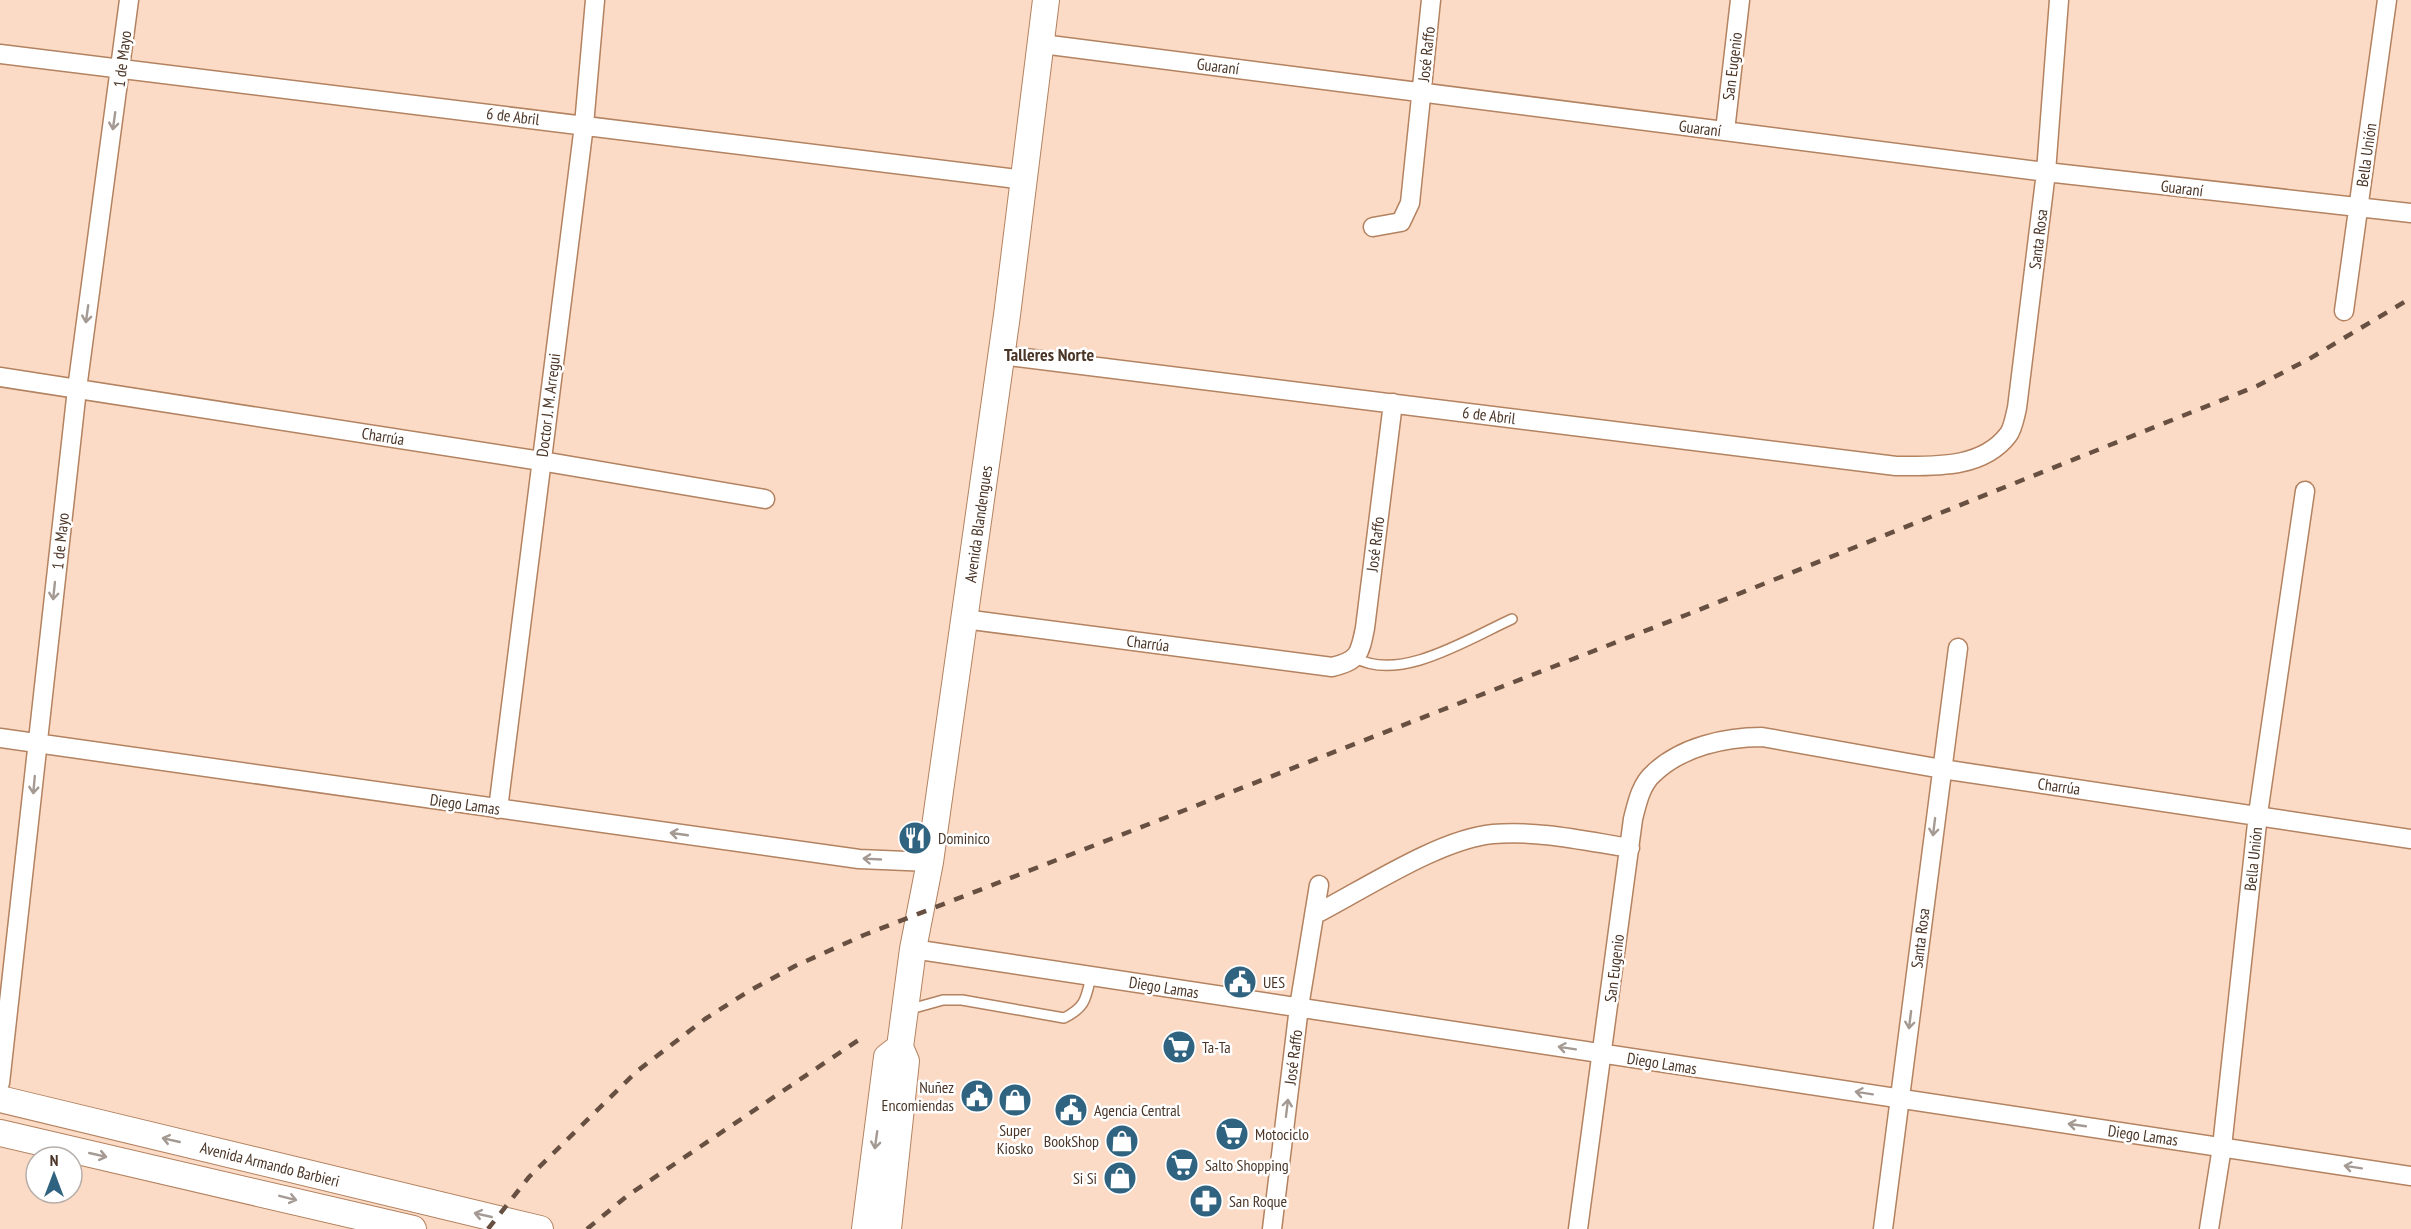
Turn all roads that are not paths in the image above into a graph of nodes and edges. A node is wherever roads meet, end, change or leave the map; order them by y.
1 (129, 0) edge
2 (595, 0) edge
3 (1047, 0) edge
4 (1431, 0) edge
5 (1740, 0) edge
6 (2059, 0) edge
7 (2387, 0) edge
8 (1042, 44) junction
9 (0, 54) edge
10 (121, 71) junction
11 (1422, 92) junction
12 (584, 125) junction
13 (1725, 131) junction
14 (2046, 172) junction
15 (1025, 180) junction
16 (2358, 209) junction
17 (2411, 213) edge
18 (1373, 227) dead end
19 (2344, 310) dead end
20 (1002, 355) junction
21 (0, 377) edge
22 (77, 389) junction
23 (1393, 403) junction
24 (541, 460) junction
25 (1976, 460) joint
26 (2305, 491) dead end
27 (765, 499) dead end
28 (1512, 618) dead end
29 (964, 619) junction
30 (1958, 648) dead end
31 (1356, 658) junction
32 (0, 738) edge
33 (37, 743) junction
34 (1709, 745) joint
35 (1942, 769) junction
36 (498, 809) junction
37 (2258, 814) junction
38 (2411, 839) edge
39 (1630, 848) junction
40 (930, 862) junction
41 (1319, 885) dead end
42 (1314, 915) junction
43 (914, 949) junction
44 (1090, 975) junction
45 (1299, 1007) junction
46 (905, 1010) junction
47 (900, 1047) junction
48 (1603, 1054) junction
49 (0, 1083) edge
50 (0, 1099) edge
51 (1900, 1099) junction
52 (0, 1132) edge
53 (2222, 1147) junction
54 (2411, 1176) edge
55 (413, 1229) edge
56 (540, 1229) edge
57 (865, 1229) edge
58 (888, 1229) edge
59 (1272, 1229) edge
60 (1578, 1229) edge
61 (1883, 1229) edge
62 (2210, 1229) edge

1 - 10 street, 1 de Mayo
2 - 12 street, Doctor J. M. Arregui
3 - 8 street, Avenida Blandengues
4 - 11 street, José Raffo
5 - 13 street, San Eugenio
6 - 14 street, Santa Rosa
7 - 16 street, Bella Unión
8 - 11 street, Guaraní
8 - 15 street, Avenida Blandengues
9 - 10 street, 6 de Abril
10 - 12 street, 6 de Abril
10 -> 22 street, 1 de Mayo
11 - 13 street, Guaraní
11 - 18 street, José Raffo
12 - 15 street, 6 de Abril
12 - 24 street, Doctor J. M. Arregui
13 - 14 street, Guaraní
14 - 16 street, Guaraní
14 - 25 street, Santa Rosa
15 - 20 street, Avenida Blandengues
16 - 17 street, Guaraní
16 - 19 street, Bella Unión
20 - 23 street, 6 de Abril
20 - 29 street, Avenida Blandengues
21 - 22 street, Charrúa
22 - 24 street, Charrúa
22 -> 33 street, 1 de Mayo
23 - 25 street, 6 de Abril
23 - 31 street, José Raffo
24 - 27 street, Charrúa
24 - 36 street, Doctor J. M. Arregui
26 - 37 street, Bella Unión
28 - 31 lane
29 - 31 street, Charrúa
29 - 40 street, Avenida Blandengues
30 - 35 street, Santa Rosa
32 - 33 street, Diego Lamas
33 - 36 street, Diego Lamas
33 -> 49 street, 1 de Mayo
34 - 35 street, Charrúa
34 - 39 street, San Eugenio
35 - 37 street, Charrúa
35 -> 51 street, Santa Rosa
40 -> 36 street, Diego Lamas
37 - 38 street, Charrúa
37 - 53 street, Bella Unión
39 - 42 street
39 - 48 street, San Eugenio
40 - 43 street, Avenida Blandengues
41 - 42 street, José Raffo
42 - 45 street, José Raffo
43 - 44 street, Diego Lamas
43 - 46 street, Avenida Blandengues
44 - 45 street, Diego Lamas
44 - 46 lane
48 -> 45 street, Diego Lamas
59 -> 45 street, José Raffo
46 - 47 street, Avenida Blandengues
47 -> 57 street, Avenida Blandengues
47 - 58 street, Avenida Blandengues
51 -> 48 street, Diego Lamas
48 - 60 street, San Eugenio
56 -> 50 street, Avenida Armando Barbieri
53 -> 51 street, Diego Lamas
51 - 61 street, Santa Rosa
52 -> 55 street, Avenida Armando Barbieri
54 -> 53 street, Diego Lamas
53 - 62 street, Bella Unión

